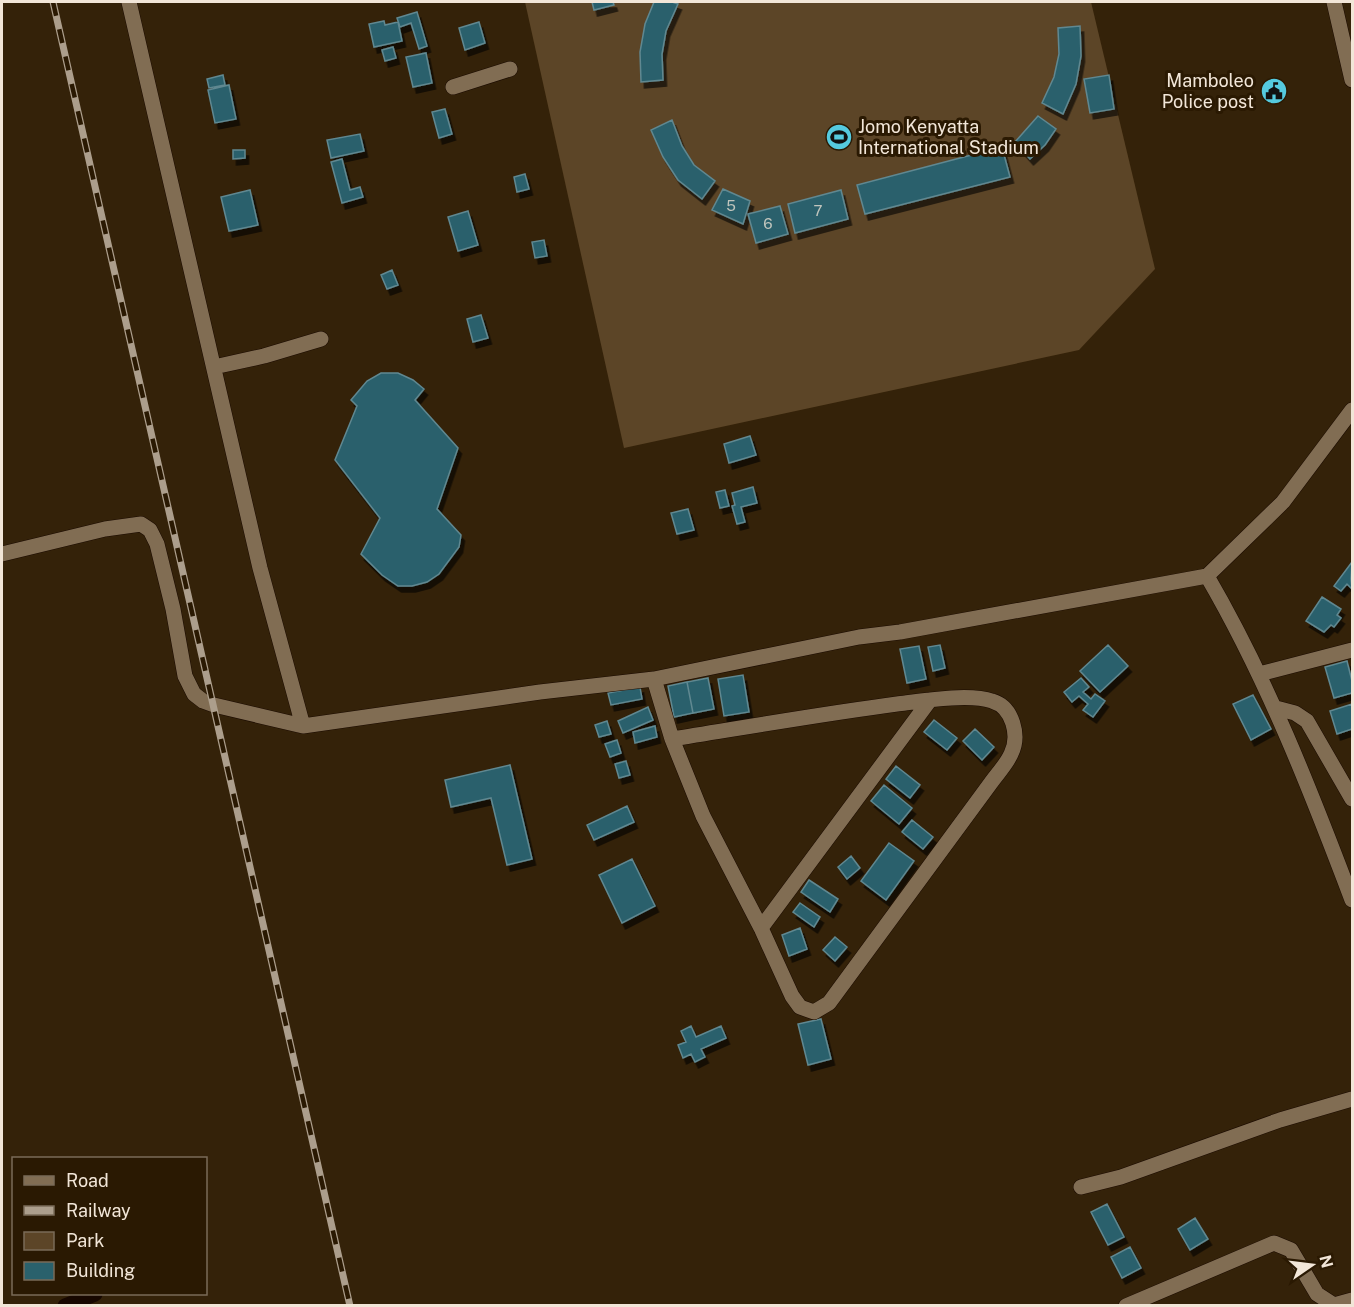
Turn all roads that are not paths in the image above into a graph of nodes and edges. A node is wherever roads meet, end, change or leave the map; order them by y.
1 (129, 2) edge
2 (1334, 2) edge
3 (510, 69) dead end
4 (1353, 80) edge
5 (453, 87) dead end
6 (321, 339) dead end
7 (214, 367) junction
8 (1353, 410) edge
9 (2, 554) edge
10 (1207, 576) junction
11 (1353, 650) edge
12 (1259, 674) junction
13 (654, 679) junction
14 (930, 700) junction
15 (1276, 708) junction
16 (303, 726) junction
17 (672, 739) junction
18 (1353, 800) edge
19 (1353, 900) edge
20 (761, 928) junction
21 (1353, 1099) edge
22 (1081, 1187) dead end
23 (1353, 1300) edge
24 (1126, 1305) edge

1 - 7 street
2 - 4 street
3 - 5 street
6 - 7 street
7 - 16 street
8 - 10 street
9 - 16 street
10 - 12 street
10 - 13 street
11 - 12 street
12 - 15 street
13 - 16 street
13 - 17 street
14 - 17 street
14 - 20 street
14 - 20 street
15 - 18 street
15 - 19 street
17 - 20 street
21 - 22 street
23 - 24 street

